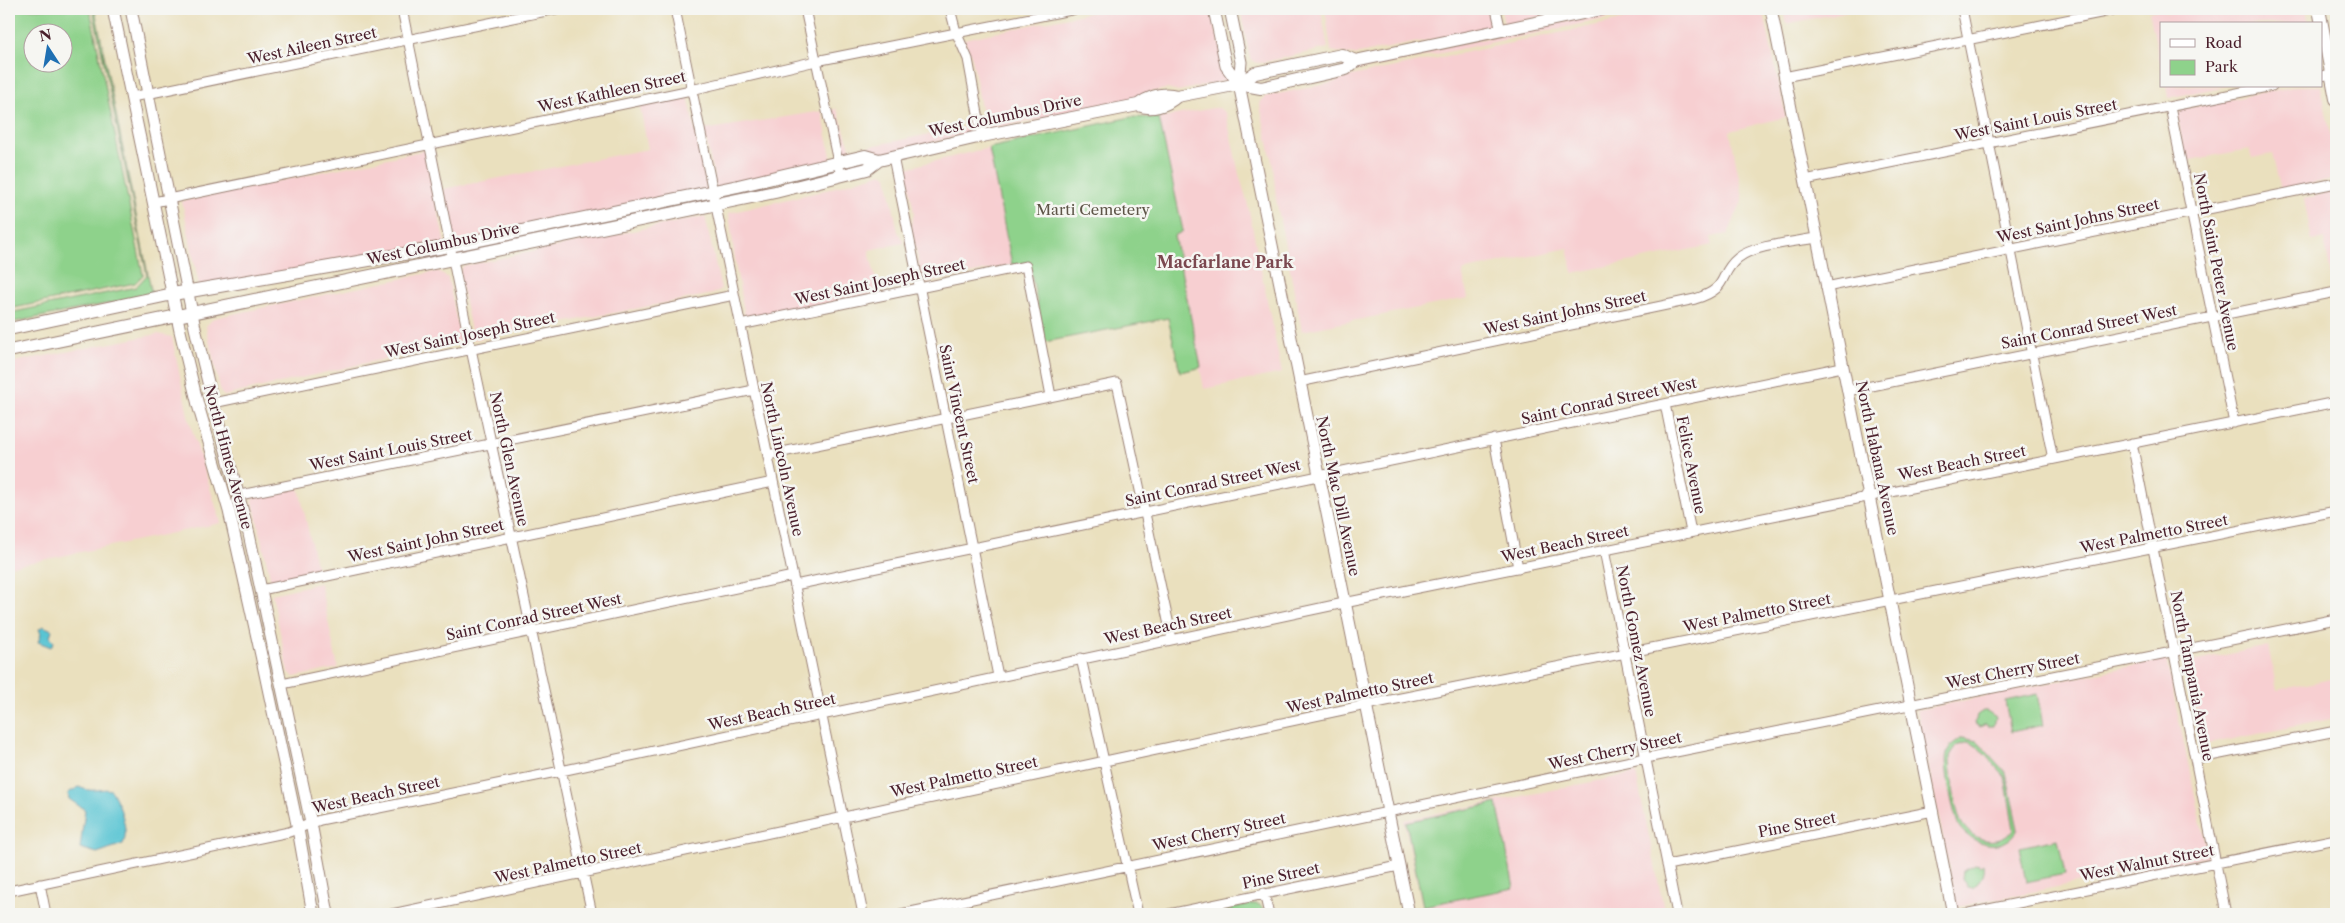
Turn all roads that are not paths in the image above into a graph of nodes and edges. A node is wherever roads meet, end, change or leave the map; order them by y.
1 (113, 9) edge
2 (131, 9) edge
3 (402, 9) edge
4 (556, 9) edge
5 (675, 9) edge
6 (805, 9) edge
7 (950, 9) edge
8 (1076, 9) edge
9 (1214, 9) edge
10 (1230, 9) edge
11 (1496, 9) edge
12 (1602, 9) edge
13 (1771, 9) edge
14 (1962, 9) edge
15 (2120, 9) edge
16 (2319, 9) edge
17 (2321, 22) edge
18 (2322, 27) edge
19 (1501, 31) junction
20 (956, 32) junction
21 (1968, 39) junction
22 (408, 40) junction
23 (816, 61) junction
24 (2330, 74) edge
25 (1784, 77) junction
26 (1239, 84) junction
27 (2262, 88) edge
28 (691, 90) junction
29 (148, 94) junction
30 (132, 97) junction
31 (2336, 99) edge
32 (2170, 107) junction
33 (982, 136) junction
34 (1988, 143) junction
35 (429, 144) junction
36 (893, 157) junction
37 (879, 160) junction
38 (838, 162) junction
39 (841, 176) junction
40 (1805, 180) junction
41 (2336, 183) edge
42 (712, 191) junction
43 (169, 199) junction
44 (154, 202) junction
45 (714, 205) junction
46 (2192, 211) junction
47 (1816, 238) junction
48 (450, 246) junction
49 (2009, 249) junction
50 (452, 259) junction
51 (1826, 287) junction
52 (919, 288) junction
53 (187, 292) junction
54 (2336, 292) edge
55 (173, 294) junction
56 (734, 295) junction
57 (192, 311) junction
58 (177, 315) junction
59 (2213, 316) junction
60 (740, 325) junction
61 (9, 329) edge
62 (471, 349) junction
63 (9, 351) edge
64 (2030, 352) junction
65 (1842, 367) junction
66 (1299, 382) junction
67 (754, 390) junction
68 (1847, 391) junction
69 (1052, 396) junction
70 (2336, 402) edge
71 (212, 403) junction
72 (1665, 404) junction
73 (946, 418) junction
74 (2234, 422) junction
75 (1494, 439) junction
76 (2132, 443) junction
77 (492, 444) junction
78 (768, 455) junction
79 (2053, 459) junction
80 (1318, 475) junction
81 (773, 482) junction
82 (240, 495) junction
83 (1868, 496) junction
84 (229, 511) junction
85 (1146, 511) junction
86 (2336, 511) edge
87 (1691, 532) junction
88 (511, 538) junction
89 (973, 548) junction
90 (2152, 548) junction
91 (1604, 550) junction
92 (1518, 568) junction
93 (794, 580) junction
94 (261, 590) junction
95 (247, 595) junction
96 (1890, 601) junction
97 (1344, 603) junction
98 (2336, 620) edge
99 (531, 632) junction
100 (1172, 639) junction
101 (2173, 653) junction
102 (1625, 654) junction
103 (275, 655) junction
104 (1081, 658) junction
105 (998, 676) junction
106 (282, 684) junction
107 (1911, 705) junction
108 (1366, 706) junction
109 (822, 716) junction
110 (2336, 731) edge
111 (1646, 758) junction
112 (2195, 759) junction
113 (1104, 761) junction
114 (561, 771) junction
115 (1388, 811) junction
116 (1932, 812) junction
117 (843, 818) junction
118 (311, 823) junction
119 (298, 829) junction
120 (2336, 839) edge
121 (2216, 864) junction
122 (1127, 865) junction
123 (1667, 865) junction
124 (1399, 866) junction
125 (584, 874) junction
126 (40, 884) junction
127 (9, 891) edge
128 (1264, 893) junction
129 (46, 914) edge
130 (313, 914) edge
131 (328, 914) edge
132 (392, 914) edge
133 (592, 914) edge
134 (863, 914) edge
135 (901, 914) edge
136 (1138, 914) edge
137 (1169, 914) edge
138 (1268, 914) edge
139 (1409, 914) edge
140 (1677, 914) edge
141 (1953, 914) edge
142 (1964, 914) edge
143 (2226, 914) edge

1 - 30 street, North Himes Avenue
2 - 29 street, North Himes Avenue
3 - 22 street, North Glen Avenue
4 - 22 street, West Aileen Street
5 - 28 street, North Lincoln Avenue
6 - 23 street
7 - 20 street
8 - 20 street, West Kathleen Street
9 - 26 street, North Mac Dill Avenue
10 - 26 street, North Mac Dill Avenue
11 - 19 street
12 - 19 main road, West Columbus Drive
13 - 25 street, North Habana Avenue
14 - 21 street
15 - 21 street
16 - 17 main road
18 - 24 main road
19 - 26 main road, West Columbus Drive
20 - 23 street, West Kathleen Street
20 - 33 street
21 - 25 street
21 - 34 street
22 - 29 street, West Aileen Street
22 - 35 street, North Glen Avenue
23 - 28 street, West Kathleen Street
23 - 38 street
24 - 31 main road
25 - 40 street, North Habana Avenue
26 - 33 main road, West Columbus Drive
26 - 66 street, North Mac Dill Avenue
27 - 32 street, West Saint Louis Street
28 - 35 street, West Kathleen Street
28 - 42 street, North Lincoln Avenue
29 - 30 street, West Aileen Street
29 - 43 street, North Himes Avenue
30 - 44 street, North Himes Avenue
32 - 34 street, West Saint Louis Street
32 - 46 street, North Saint Peter Avenue
33 - 36 main road, West Columbus Drive
34 - 40 street, West Saint Louis Street
34 - 49 street
35 - 43 street, West Kathleen Street
35 - 48 street, North Glen Avenue
36 - 37 main road, West Columbus Drive
36 - 52 street, Saint Vincent Street
37 - 38 main road, West Columbus Drive
37 - 39 main road, West Columbus Drive
38 - 39 street
38 - 42 main road, West Columbus Drive
39 - 45 main road, West Columbus Drive
40 - 47 street, North Habana Avenue
41 - 46 street, West Saint Johns Street
42 - 45 street, North Lincoln Avenue
42 - 48 main road, West Columbus Drive
43 - 44 street, West Kathleen Street
43 - 53 street, North Himes Avenue
44 - 55 street, North Himes Avenue
45 - 50 main road, West Columbus Drive
45 - 56 street, North Lincoln Avenue
46 - 49 street, West Saint Johns Street
46 - 59 street, North Saint Peter Avenue
47 - 51 street, North Habana Avenue
47 - 66 street, West Saint Johns Street
48 - 50 street, North Glen Avenue
48 - 53 main road, West Columbus Drive
49 - 51 street, West Saint Johns Street
49 - 64 street
50 - 57 main road, West Columbus Drive
50 - 62 street, North Glen Avenue
51 - 65 street, North Habana Avenue
52 - 60 street, West Saint Joseph Street
52 - 69 street, West Saint Joseph Street
52 - 73 street, Saint Vincent Street
53 - 55 main road, West Columbus Drive
53 - 57 street, North Himes Avenue
54 - 59 street, Saint Conrad Street West
55 - 58 street, North Himes Avenue
55 - 61 main road, West Columbus Drive
56 - 60 street, North Lincoln Avenue
56 - 62 street, West Saint Joseph Street
57 - 58 main road, West Columbus Drive
57 - 71 street, North Himes Avenue
58 - 63 main road, West Columbus Drive
58 - 84 street, North Himes Avenue
59 - 64 street, Saint Conrad Street West
59 - 74 street, North Saint Peter Avenue
60 - 67 street, North Lincoln Avenue
62 - 71 street, West Saint Joseph Street
62 - 77 street, North Glen Avenue
64 - 68 street, Saint Conrad Street West
64 - 79 street
65 - 68 street, North Habana Avenue
65 - 72 street, Saint Conrad Street West
66 - 80 street, North Mac Dill Avenue
67 - 77 street, West Saint Louis Street
67 - 78 street, North Lincoln Avenue
68 - 83 street, North Habana Avenue
69 - 73 street
69 - 85 street
70 - 74 street, West Beach Street
71 - 82 street, North Himes Avenue
72 - 75 street, Saint Conrad Street West
72 - 87 street, Felice Avenue
73 - 78 street
73 - 89 street, Saint Vincent Street
74 - 76 street, West Beach Street
75 - 80 street, Saint Conrad Street West
75 - 92 street
76 - 79 street, West Beach Street
76 - 90 street, North Tampania Avenue
77 - 82 street, West Saint Louis Street
77 - 88 street, North Glen Avenue
78 - 81 street, North Lincoln Avenue
79 - 83 street, West Beach Street
80 - 85 street, Saint Conrad Street West
80 - 97 street, North Mac Dill Avenue
81 - 88 street, West Saint John Street
81 - 93 street, North Lincoln Avenue
82 - 94 street, North Himes Avenue
83 - 87 street, West Beach Street
83 - 96 street, North Habana Avenue
84 - 94 street
84 - 95 street, North Himes Avenue
85 - 89 street, Saint Conrad Street West
85 - 100 street
86 - 90 street, West Palmetto Street
87 - 91 street, West Beach Street
88 - 94 street, West Saint John Street
88 - 99 street, North Glen Avenue
89 - 93 street, Saint Conrad Street West
89 - 105 street, Saint Vincent Street
90 - 96 street, West Palmetto Street
90 - 101 street, North Tampania Avenue
91 - 92 street, West Beach Street
91 - 102 street, North Gomez Avenue
92 - 97 street, West Beach Street
93 - 99 street, Saint Conrad Street West
93 - 109 street, North Lincoln Avenue
94 - 103 street, North Himes Avenue
95 - 103 street
95 - 119 street, North Himes Avenue
96 - 102 street, West Palmetto Street
96 - 107 street, North Habana Avenue
97 - 100 street, West Beach Street
97 - 108 street, North Mac Dill Avenue
98 - 101 street, West Cherry Street
99 - 106 street, Saint Conrad Street West
99 - 114 street, North Glen Avenue
100 - 104 street, West Beach Street
101 - 107 street, West Cherry Street
101 - 112 street, North Tampania Avenue
102 - 108 street, West Palmetto Street
102 - 111 street, North Gomez Avenue
103 - 106 street, North Himes Avenue
104 - 105 street, West Beach Street
104 - 113 street
105 - 109 street, West Beach Street
106 - 118 street, North Himes Avenue
107 - 111 street, West Cherry Street
107 - 116 street, North Habana Avenue
108 - 113 street, West Palmetto Street
108 - 115 street, North Mac Dill Avenue
109 - 114 street, West Beach Street
109 - 117 street, North Lincoln Avenue
110 - 112 street
111 - 115 street, West Cherry Street
111 - 123 street, North Gomez Avenue
112 - 121 street, North Tampania Avenue
113 - 117 street, West Palmetto Street
113 - 122 street
114 - 118 street, West Beach Street
114 - 125 street, North Glen Avenue
115 - 122 street, West Cherry Street
115 - 124 street, North Mac Dill Avenue
116 - 123 street, Pine Street
116 - 141 street, North Habana Avenue
117 - 125 street, West Palmetto Street
117 - 134 street, North Lincoln Avenue
118 - 119 street, West Beach Street
118 - 131 street, North Himes Avenue
119 - 126 street, West Beach Street
119 - 130 street, North Himes Avenue
120 - 121 street, West Walnut Street
121 - 142 street, West Walnut Street
121 - 143 street, North Tampania Avenue
122 - 135 street, West Cherry Street
122 - 136 street
123 - 140 street, North Gomez Avenue
124 - 128 street, Pine Street
124 - 139 street, North Mac Dill Avenue
125 - 132 street, West Palmetto Street
125 - 133 street, North Glen Avenue
126 - 127 street, West Beach Street
126 - 129 street
128 - 137 street, Pine Street
128 - 138 street

